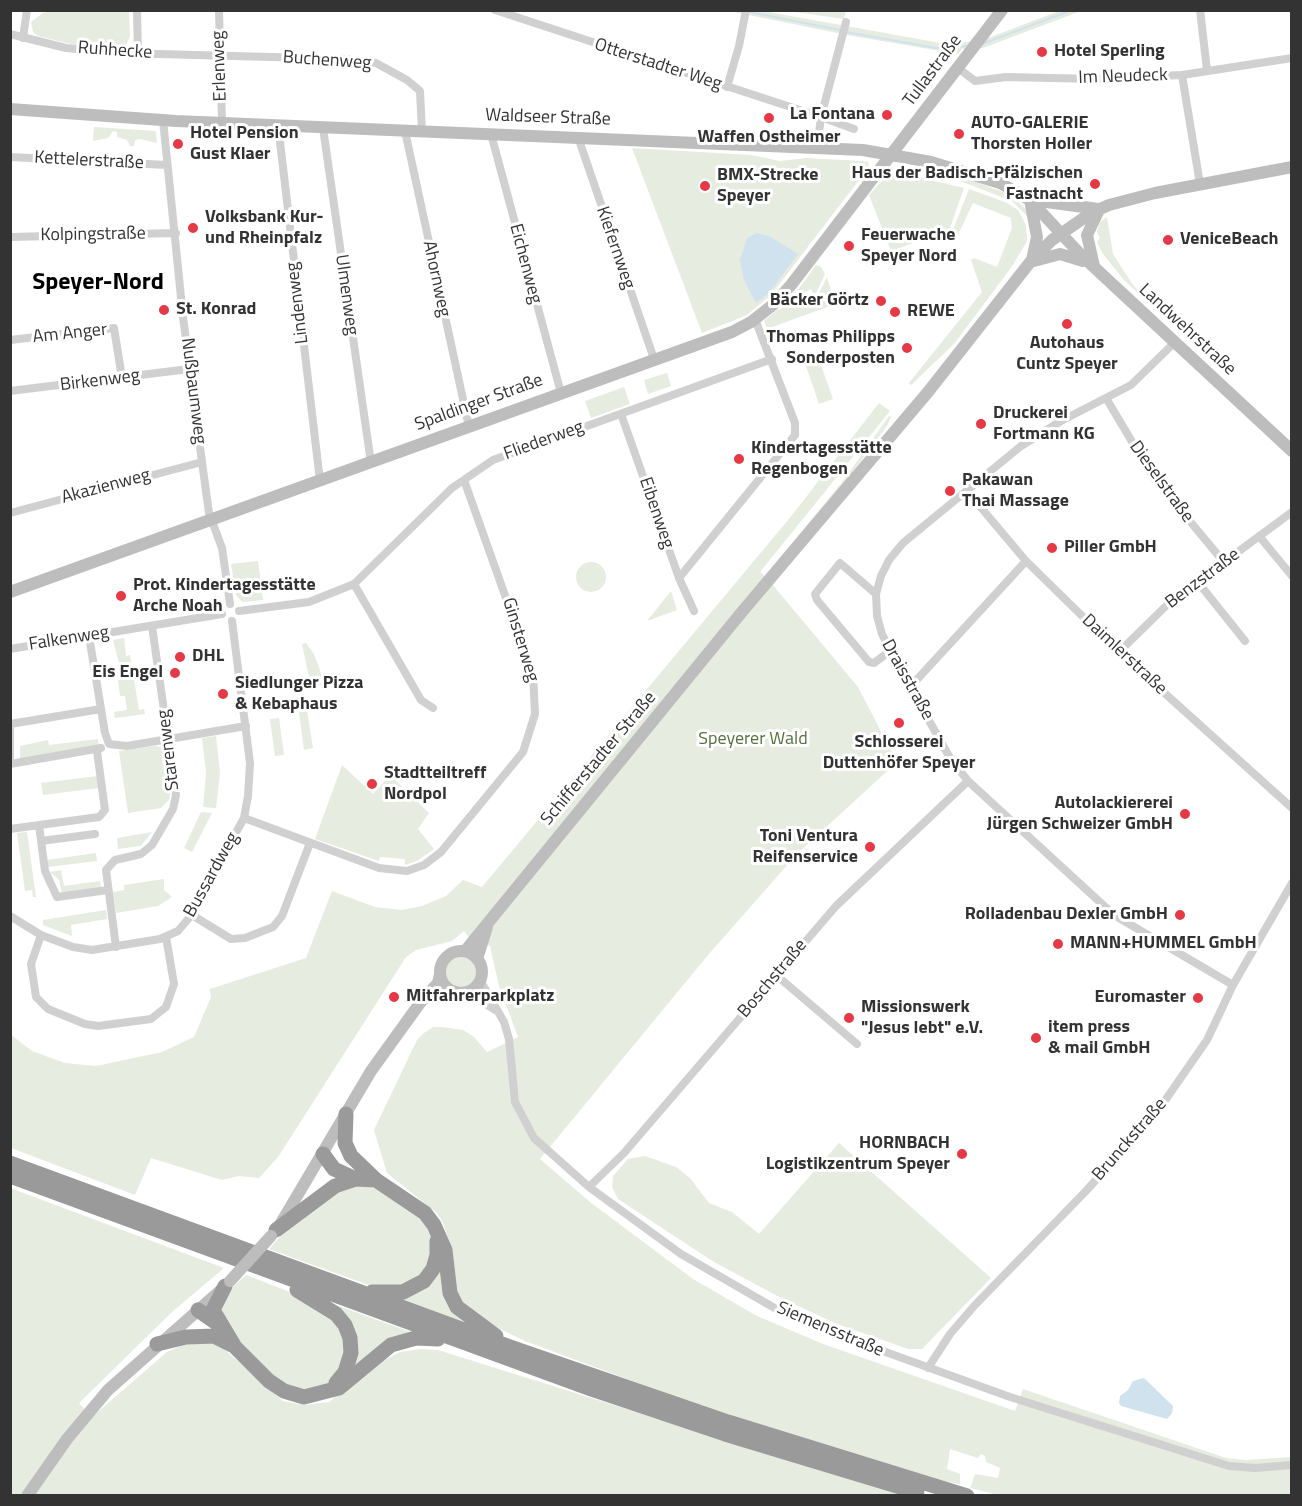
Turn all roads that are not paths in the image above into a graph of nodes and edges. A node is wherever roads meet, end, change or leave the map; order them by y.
1 (27, 10) edge
2 (137, 10) edge
3 (219, 10) edge
4 (495, 10) edge
5 (1002, 10) edge
6 (1200, 10) edge
7 (746, 12) edge
8 (844, 27) dead end
9 (10, 34) edge
10 (23, 38) junction
11 (138, 54) junction
12 (221, 55) junction
13 (1292, 58) edge
14 (958, 68) junction
15 (1207, 70) junction
16 (1182, 75) junction
17 (727, 87) junction
18 (10, 109) edge
19 (821, 117) junction
20 (163, 120) junction
21 (222, 122) junction
22 (278, 125) junction
23 (323, 128) junction
24 (854, 129) dead end
25 (405, 131) junction
26 (422, 132) junction
27 (491, 134) junction
28 (578, 137) junction
29 (817, 148) junction
30 (893, 154) junction
31 (10, 157) edge
32 (167, 165) junction
33 (1292, 167) edge
34 (1200, 184) junction
35 (1030, 200) junction
36 (1100, 208) junction
37 (176, 233) junction
38 (1061, 233) junction
39 (10, 237) edge
40 (1031, 261) junction
41 (1094, 268) junction
42 (755, 319) junction
43 (10, 340) edge
44 (1174, 343) junction
45 (654, 359) junction
46 (772, 359) junction
47 (189, 369) junction
48 (122, 378) junction
49 (10, 391) edge
50 (561, 393) junction
51 (1106, 398) junction
52 (621, 414) junction
53 (469, 427) junction
54 (1292, 452) edge
55 (202, 462) junction
56 (370, 463) junction
57 (464, 480) junction
58 (320, 481) junction
59 (968, 491) junction
60 (1292, 512) edge
61 (10, 513) edge
62 (213, 519) junction
63 (1259, 536) junction
64 (1026, 561) junction
65 (1224, 561) junction
66 (1292, 576) edge
67 (678, 578) junction
68 (1197, 581) junction
69 (354, 584) junction
70 (10, 592) edge
71 (876, 594) junction
72 (230, 604) junction
73 (239, 610) junction
74 (694, 611) dead end
75 (222, 614) junction
76 (232, 621) junction
77 (152, 626) junction
78 (89, 636) junction
79 (1245, 641) dead end
80 (10, 649) edge
81 (890, 651) junction
82 (1119, 652) junction
83 (911, 686) junction
84 (433, 708) dead end
85 (101, 710) junction
86 (10, 724) edge
87 (246, 726) junction
88 (10, 729) edge
89 (169, 738) junction
90 (109, 744) junction
91 (97, 751) junction
92 (10, 758) edge
93 (10, 764) edge
94 (968, 781) junction
95 (1292, 808) edge
96 (244, 818) junction
97 (39, 825) junction
98 (10, 829) edge
99 (95, 834) dead end
100 (41, 841) junction
101 (310, 843) junction
102 (1292, 882) edge
103 (108, 890) junction
104 (504, 901) junction
105 (192, 915) junction
106 (10, 916) edge
107 (41, 935) junction
108 (166, 937) junction
109 (116, 947) junction
110 (465, 951) junction
111 (477, 959) junction
112 (440, 974) junction
113 (776, 975) junction
114 (480, 980) junction
115 (1233, 985) junction
116 (453, 991) junction
117 (467, 992) junction
118 (500, 1014) junction
119 (413, 1015) junction
120 (857, 1044) dead end
121 (346, 1114) junction
122 (323, 1154) junction
123 (10, 1163) edge
124 (359, 1173) junction
125 (10, 1176) edge
126 (589, 1187) junction
127 (437, 1232) junction
128 (273, 1233) junction
129 (269, 1272) junction
130 (228, 1284) junction
131 (354, 1291) junction
132 (198, 1310) junction
133 (219, 1333) junction
134 (451, 1339) junction
135 (157, 1344) junction
136 (513, 1348) junction
137 (928, 1368) junction
138 (329, 1392) junction
139 (1292, 1465) edge
140 (27, 1496) edge
141 (929, 1496) edge
142 (967, 1496) edge

1 - 10 street
2 - 11 street
3 - 12 street, Erlenweg
4 - 17 street, Otterstadter Weg
5 - 14 main road, Tullastraße
6 - 15 street
7 - 17 street
8 - 19 street
9 - 10 street, Ruhhecke
10 - 11 street, Ruhhecke
11 - 12 street, Ruhhecke
12 - 21 street, Erlenweg
12 - 26 street, Buchenweg
13 - 15 street, Im Neudeck
14 - 16 street, Im Neudeck
14 - 30 main road, Tullastraße
15 - 16 street, Im Neudeck
16 - 34 street
17 - 19 street, Otterstadter Weg
18 - 20 main road, Waldseer Straße
19 - 24 street, Otterstadter Weg
19 - 29 street
20 - 21 main road, Waldseer Straße
20 - 32 street, Nußbaumweg
21 - 22 main road, Waldseer Straße
22 - 23 main road, Waldseer Straße
22 - 58 street, Lindenweg
23 - 25 main road, Waldseer Straße
23 - 56 street, Ulmenweg
25 - 26 main road, Waldseer Straße
25 - 53 street, Ahornweg
26 - 27 main road, Waldseer Straße
27 - 28 main road, Waldseer Straße
27 - 50 street, Eichenweg
28 - 29 main road, Waldseer Straße
28 - 45 street, Kiefernweg
29 - 30 main road, Waldseer Straße
30 - 35 main road, Waldseer Straße
30 - 42 main road, Spaldinger Straße
31 - 32 street, Kettelerstraße
32 - 37 street, Nußbaumweg
33 - 34 main road
34 - 36 main road
35 - 36 main road
35 - 38 main road, Waldseer Straße
35 - 40 main road
36 - 38 main road, Schifferstadter Straße
36 - 41 main road
37 - 39 street, Kolpingstraße
37 - 47 street, Nußbaumweg
38 - 40 main road, Schifferstadter Straße
38 - 41 main road, Landwehrstraße
40 - 41 main road
40 - 104 main road, Schifferstadter Straße
41 - 44 main road, Landwehrstraße
42 - 45 main road, Spaldinger Straße
42 - 46 street
43 - 48 street, Am Anger
44 - 51 street, Draisstraße
44 - 54 main road, Landwehrstraße
45 - 50 main road, Spaldinger Straße
46 - 52 street, Fliederweg
46 - 67 street
47 - 48 street, Birkenweg
47 - 55 street, Nußbaumweg
48 - 49 street, Birkenweg
50 - 53 main road, Spaldinger Straße
51 - 59 street, Draisstraße
51 - 65 street, Dieselstraße
52 - 57 street, Fliederweg
52 - 67 street, Eibenweg
53 - 56 main road, Spaldinger Straße
55 - 61 street, Akazienweg
55 - 62 street, Nußbaumweg
56 - 58 main road, Spaldinger Straße
57 - 69 street, Fliederweg
57 - 101 street, Ginsterweg
58 - 62 main road, Spaldinger Straße
59 - 64 street, Daimlerstraße
59 - 71 street, Draisstraße
60 - 63 street, Benzstraße
62 - 70 main road, Spaldinger Straße
62 - 72 street, Nußbaumweg
63 - 65 street, Benzstraße
63 - 66 street
64 - 82 street, Daimlerstraße
64 - 83 street
65 - 68 street, Benzstraße
67 - 74 street, Eibenweg
68 - 79 street
68 - 82 street, Benzstraße
69 - 73 street, Fliederweg
69 - 84 street
71 - 81 street, Draisstraße
71 - 81 street
72 - 73 street
72 - 75 street
73 - 76 street
75 - 76 street
75 - 77 street, Falkenweg
76 - 87 street, Bussardweg
77 - 78 street, Falkenweg
77 - 89 street, Starenweg
78 - 80 street, Falkenweg
78 - 85 street
81 - 83 street, Draisstraße
82 - 95 street, Daimlerstraße
83 - 94 street, Draisstraße
85 - 86 street
85 - 90 street
87 - 89 street
87 - 96 street, Bussardweg
88 - 92 street
89 - 90 street
89 - 103 street, Starenweg
90 - 91 street
91 - 93 street
91 - 97 street
94 - 113 street, Boschstraße
94 - 115 street, Draisstraße
96 - 101 street, Ginsterweg
96 - 105 street, Bussardweg
97 - 98 street
97 - 100 street
99 - 100 street
100 - 103 street
101 - 105 street
102 - 115 street, Brunckstraße
103 - 109 street, Starenweg
104 - 110 main road, Schifferstadter Straße
104 - 111 main road, Schifferstadter Straße
105 - 108 street, Bussardweg
106 - 107 street, Bussardweg
107 - 108 street
107 - 109 street, Bussardweg
108 - 109 street, Bussardweg
110 - 111 main road
110 - 112 main road
111 - 114 main road
112 - 116 main road
112 - 119 main road
113 - 120 street
113 - 126 street, Boschstraße
114 - 117 main road
114 - 118 street, Siemensstraße
115 - 137 street, Brunckstraße
116 - 117 main road
116 - 119 main road
117 - 118 street
118 - 126 street, Siemensstraße
119 - 121 main road
121 - 122 main road
121 - 124 highway
122 - 124 highway
122 - 128 main road
123 - 131 highway
124 - 127 highway
124 - 128 highway
125 - 129 highway
126 - 137 street, Siemensstraße
127 - 131 highway
127 - 136 highway
128 - 130 main road, bridge
129 - 134 highway
129 - 138 highway
130 - 132 main road
130 - 133 highway
131 - 136 highway
132 - 133 highway
132 - 135 main road
133 - 135 highway
133 - 138 highway
134 - 138 highway
134 - 141 highway
135 - 140 main road
136 - 142 highway
137 - 139 street, Siemensstraße

